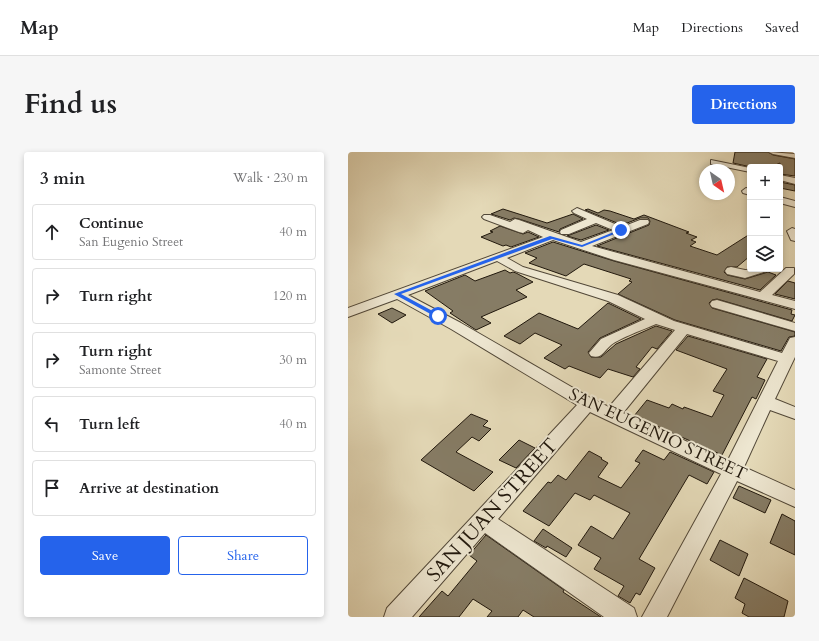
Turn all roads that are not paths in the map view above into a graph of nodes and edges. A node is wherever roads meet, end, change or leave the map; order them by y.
1 (773, 152) edge
2 (795, 156) edge
3 (714, 162) dead end
4 (747, 169) edge
5 (783, 179) edge
6 (795, 181) edge
7 (783, 201) edge
8 (795, 204) edge
9 (577, 211) dead end
10 (487, 217) dead end
11 (596, 220) junction
12 (515, 222) dead end
13 (644, 222) dead end
14 (621, 230) junction
15 (565, 232) dead end
16 (551, 238) junction
17 (582, 246) junction
18 (497, 258) junction
19 (788, 270) edge
20 (731, 272) dead end
21 (753, 272) edge
22 (397, 294) junction
23 (763, 296) junction
24 (717, 304) dead end
25 (795, 305) edge
26 (348, 313) edge
27 (656, 319) junction
28 (795, 327) edge
29 (684, 329) junction
30 (795, 340) edge
31 (596, 353) dead end
32 (789, 363) edge
33 (766, 402) junction
34 (588, 404) junction
35 (795, 413) edge
36 (612, 415) junction
37 (733, 470) junction
38 (795, 499) edge
39 (483, 520) junction
40 (396, 617) edge
41 (625, 617) edge
42 (654, 617) edge

1 - 2 street
3 - 4 street
5 - 6 street
7 - 8 street
9 - 11 street
10 - 16 street
11 - 14 street
11 - 15 street
12 - 16 street
13 - 14 street
14 - 17 street
16 - 17 street
16 - 18 street
17 - 23 street
18 - 22 street
18 - 27 street
19 - 23 street
20 - 21 street
22 - 26 street
22 - 34 street, SAN EUGENIO STREET
23 - 25 street
24 - 28 street
27 - 29 street
27 - 31 street
29 - 32 street
29 - 36 street
30 - 32 street
32 - 33 street
33 - 35 street
33 - 37 street
34 - 36 street, SAN EUGENIO STREET
34 - 39 street, SAN JUAN STREET
36 - 37 street, SAN EUGENIO STREET
37 - 38 street, SAN EUGENIO STREET
37 - 42 street
39 - 40 street, SAN JUAN STREET
39 - 41 street

